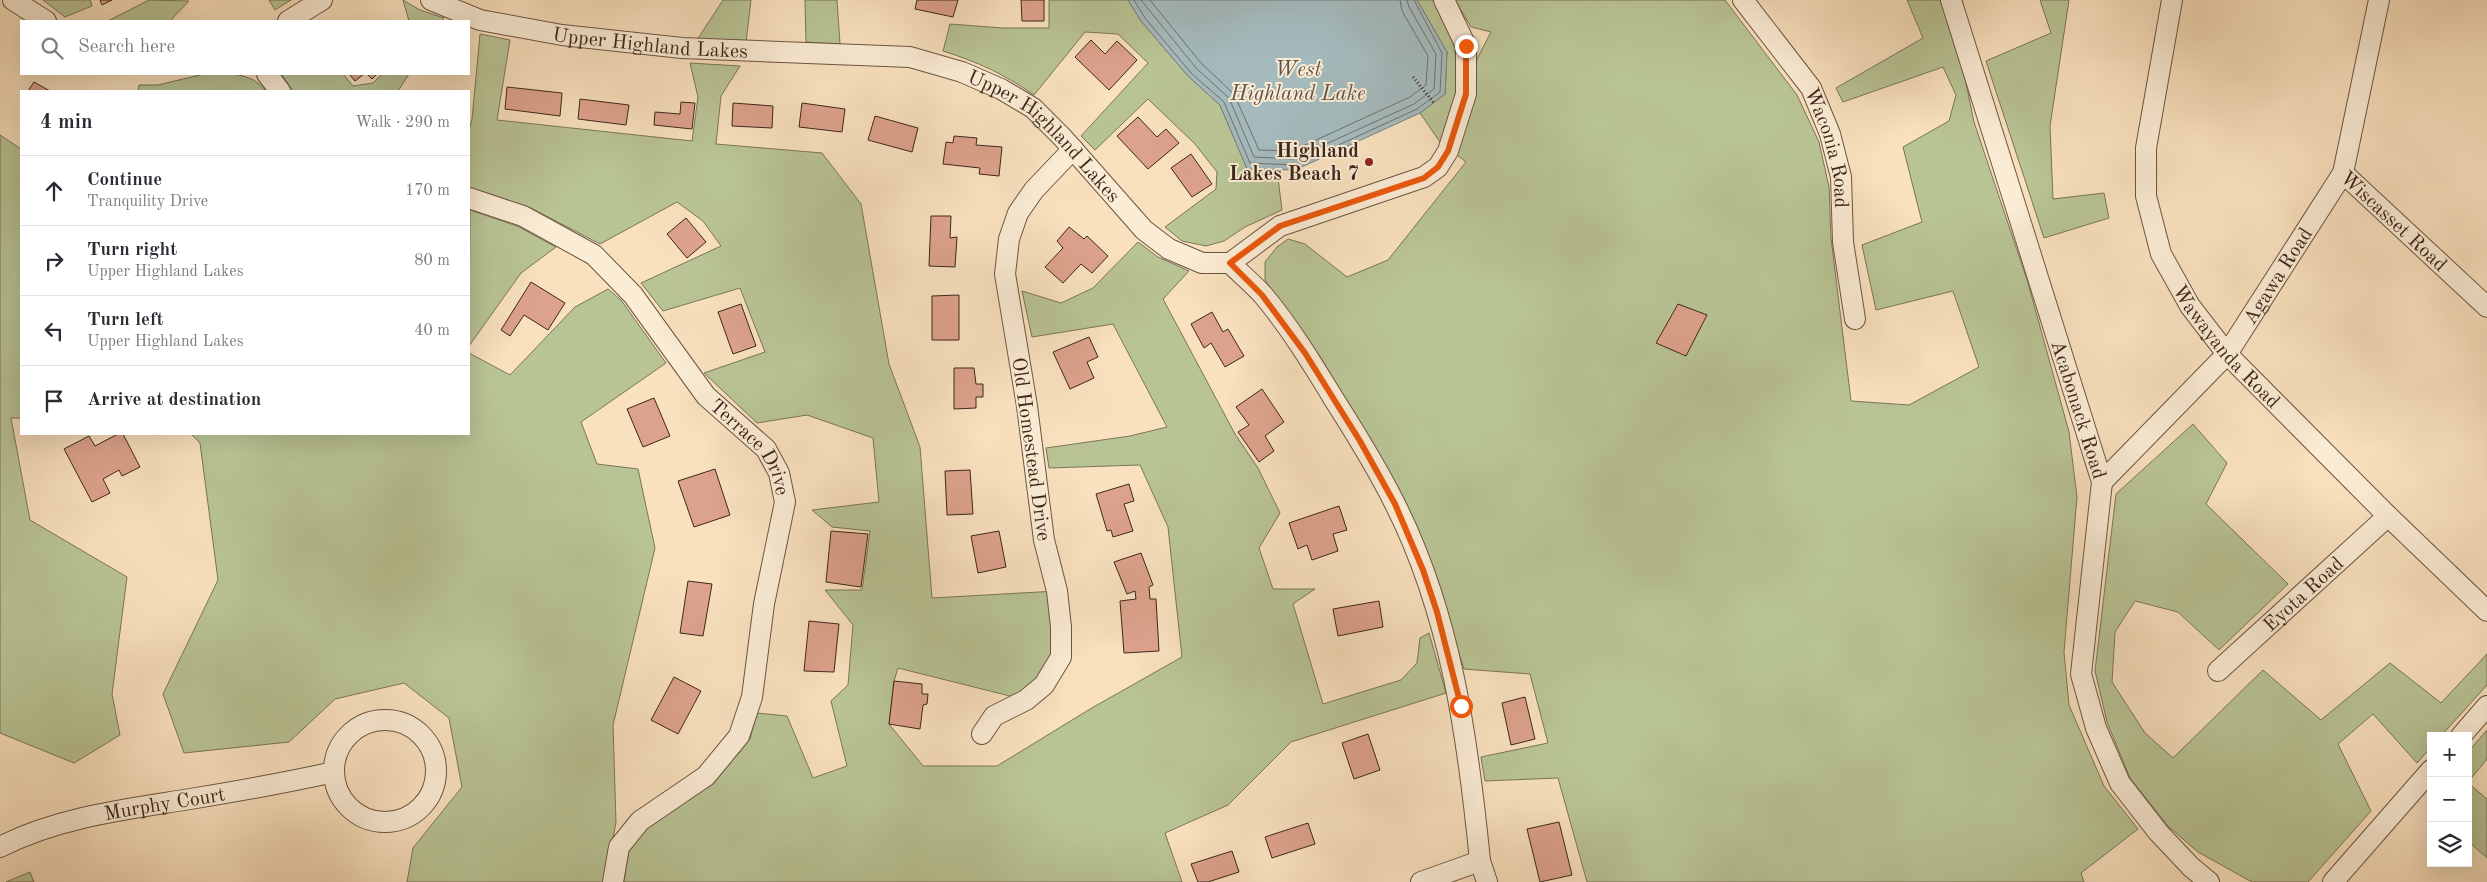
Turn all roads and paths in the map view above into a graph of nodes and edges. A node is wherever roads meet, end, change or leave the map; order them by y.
1 (13, 0) edge
2 (322, 0) edge
3 (431, 0) edge
4 (1444, 0) edge
5 (1743, 0) edge
6 (1951, 0) edge
7 (2172, 0) edge
8 (2379, 0) edge
9 (44, 20) edge
10 (290, 20) edge
11 (268, 75) edge
12 (1413, 77) dead end
13 (279, 90) edge
14 (1434, 103) dead end
15 (1073, 149) junction
16 (2343, 173) junction
17 (470, 198) edge
18 (1230, 263) junction
19 (2487, 307) edge
20 (1854, 319) dead end
21 (2228, 354) junction
22 (2102, 482) junction
23 (2388, 516) junction
24 (2487, 611) edge
25 (2218, 671) dead end
26 (2487, 706) edge
27 (2464, 732) edge
28 (982, 734) dead end
29 (334, 772) junction
30 (2427, 775) edge
31 (0, 847) edge
32 (1480, 861) junction
33 (612, 882) edge
34 (1421, 882) edge
35 (1487, 882) edge
36 (2209, 882) edge
37 (2333, 882) edge

1 - 9 street
2 - 10 street
3 - 15 street, Upper Highland Lakes
4 - 18 street
5 - 20 street, Waconia Road
6 - 22 street, Acabonack Road
7 - 21 street, Wawayanda Road
8 - 16 street, Wiscasset Road
11 - 13 street
12 - 14 path
15 - 18 street, Upper Highland Lakes
15 - 28 street, Old Homestead Drive
16 - 19 street, Wiscasset Road
16 - 21 street, Agawa Road
17 - 33 street, Terrace Drive
18 - 32 street
21 - 22 street, Agawa Road
21 - 23 street, Wawayanda Road
22 - 36 street, Acabonack Road
23 - 24 street, Wawayanda Road
23 - 25 street, Eyota Road
26 - 27 street
29 - 29 street
29 - 31 street, Murphy Court
30 - 37 street
32 - 34 street
32 - 35 street

